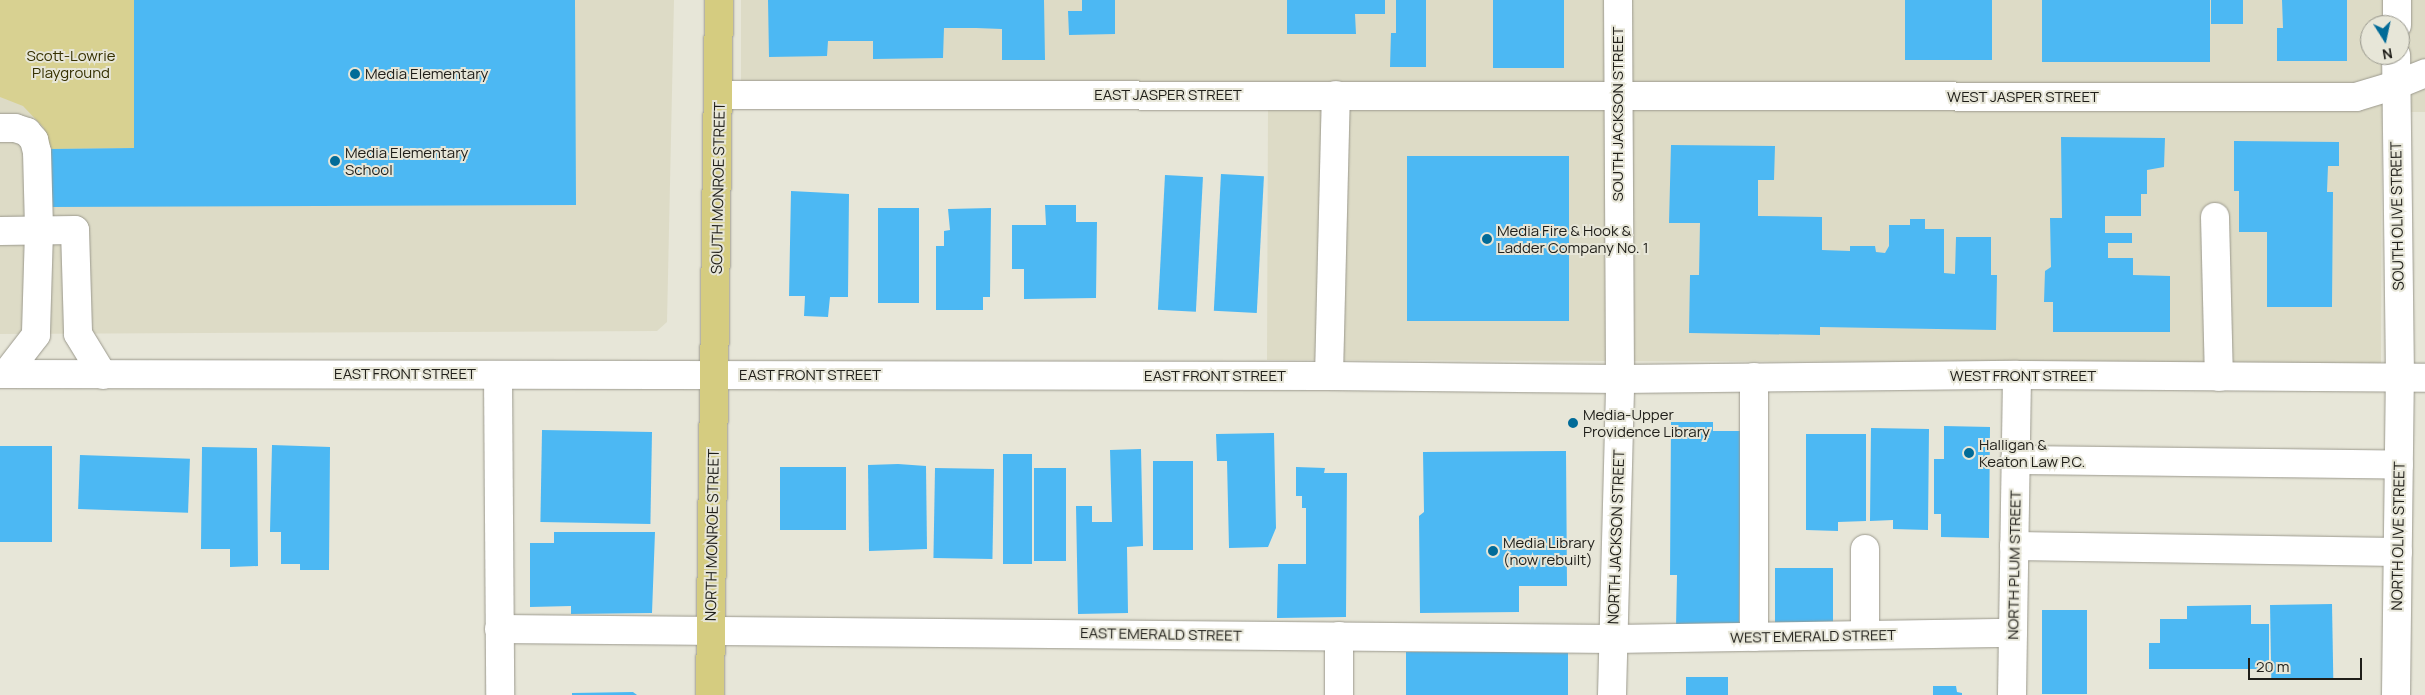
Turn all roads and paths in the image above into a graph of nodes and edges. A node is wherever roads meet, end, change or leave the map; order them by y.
1 (719, 0) edge
2 (1618, 0) edge
3 (2397, 0) edge
4 (2396, 15) edge
5 (2396, 65) edge
6 (2425, 73) edge
7 (2396, 85) junction
8 (719, 95) junction
9 (1336, 95) junction
10 (1618, 95) junction
11 (0, 128) edge
12 (2215, 217) dead end
13 (0, 231) edge
14 (39, 231) junction
15 (3, 374) edge
16 (103, 375) junction
17 (498, 375) junction
18 (715, 375) junction
19 (2017, 375) junction
20 (1330, 376) junction
21 (2219, 376) junction
22 (1754, 377) junction
23 (2412, 378) edge
24 (1620, 379) junction
25 (2015, 460) junction
26 (2399, 465) junction
27 (2014, 546) junction
28 (1865, 549) dead end
29 (2398, 552) junction
30 (499, 629) junction
31 (710, 629) junction
32 (2013, 633) junction
33 (1865, 635) junction
34 (1339, 636) junction
35 (1754, 637) junction
36 (1612, 639) junction
37 (500, 695) edge
38 (710, 695) edge
39 (1340, 695) edge
40 (1612, 695) edge
41 (2012, 695) edge
42 (2396, 695) edge

1 - 8 main road, SOUTH MONROE STREET
2 - 10 street, SOUTH JACKSON STREET
3 - 4 street
5 - 7 street, SOUTH OLIVE STREET
6 - 7 street, WEST JASPER STREET
7 - 10 street, WEST JASPER STREET
7 - 23 street, SOUTH OLIVE STREET
8 - 9 street, EAST JASPER STREET
8 - 18 main road, SOUTH MONROE STREET
9 - 10 street, EAST JASPER STREET
9 - 20 street
10 - 24 street, SOUTH JACKSON STREET
11 - 14 street
12 - 21 street
13 - 14 street
14 - 15 street
14 - 16 street
15 - 16 street, EAST FRONT STREET
16 - 17 street, EAST FRONT STREET
17 - 18 street, EAST FRONT STREET
17 - 30 street
18 - 20 street, EAST FRONT STREET
18 - 31 main road, NORTH MONROE STREET
19 - 21 street, WEST FRONT STREET
19 - 22 street, WEST FRONT STREET
19 - 25 street, NORTH PLUM STREET
20 - 24 street, EAST FRONT STREET
21 - 23 street, WEST FRONT STREET
22 - 24 street, WEST FRONT STREET
22 - 35 street
23 - 26 street, NORTH OLIVE STREET
24 - 36 street, NORTH JACKSON STREET
25 - 26 street
25 - 27 street, NORTH PLUM STREET
26 - 29 street, NORTH OLIVE STREET
27 - 29 street
27 - 32 street, NORTH PLUM STREET
28 - 33 street
29 - 42 street, NORTH OLIVE STREET
30 - 31 street, EAST EMERALD STREET
30 - 37 street
31 - 34 street, EAST EMERALD STREET
31 - 38 main road, NORTH MONROE STREET
32 - 33 street, WEST EMERALD STREET
32 - 41 street, NORTH PLUM STREET
33 - 35 street, WEST EMERALD STREET
34 - 36 street, EAST EMERALD STREET
34 - 39 street
35 - 36 street, WEST EMERALD STREET
36 - 40 street, NORTH JACKSON STREET

